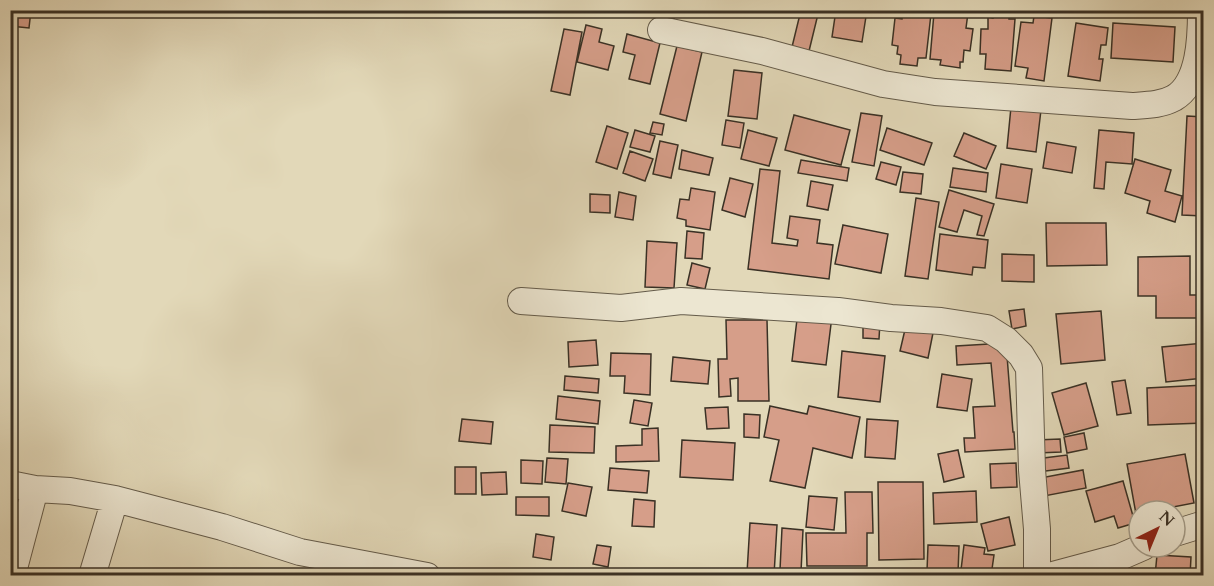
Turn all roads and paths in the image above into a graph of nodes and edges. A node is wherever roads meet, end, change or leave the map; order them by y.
1 (1201, 10) edge
2 (661, 30) dead end
3 (521, 301) dead end
4 (23, 487) edge
5 (115, 499) junction
6 (1203, 524) edge
7 (1187, 529) edge
8 (1127, 554) edge
9 (12, 576) edge
10 (92, 576) edge
11 (427, 576) edge
12 (1037, 576) edge
13 (1049, 576) edge

1 - 2 street
3 - 12 street
4 - 5 street
4 - 9 street
5 - 10 street
5 - 11 street
6 - 7 street
8 - 13 street

